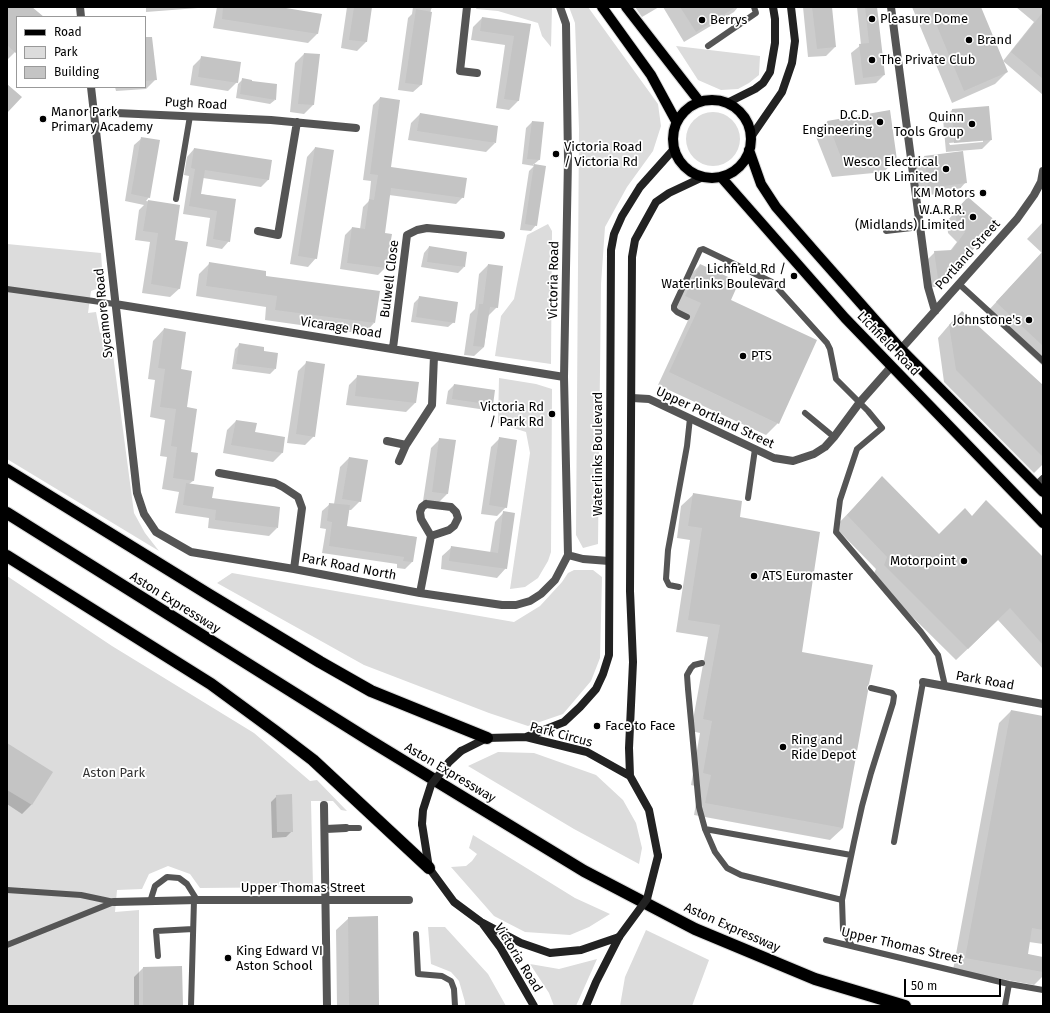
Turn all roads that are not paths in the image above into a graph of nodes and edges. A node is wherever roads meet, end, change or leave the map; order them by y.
1 (467, 7) edge
2 (560, 7) edge
3 (602, 7) edge
4 (626, 7) edge
5 (754, 7) edge
6 (773, 7) edge
7 (791, 7) edge
8 (891, 7) edge
9 (708, 46) dead end
10 (477, 74) dead end
11 (91, 88) edge
12 (699, 101) junction
13 (728, 102) junction
14 (94, 112) junction
15 (190, 116) junction
16 (676, 121) junction
17 (297, 122) junction
18 (356, 128) dead end
19 (751, 137) junction
20 (674, 149) junction
21 (749, 150) junction
22 (1043, 171) edge
23 (702, 177) junction
24 (721, 177) junction
25 (176, 199) dead end
26 (920, 227) junction
27 (258, 231) dead end
28 (886, 232) dead end
29 (501, 235) dead end
30 (959, 284) junction
31 (7, 289) edge
32 (115, 304) junction
33 (934, 311) junction
34 (687, 317) dead end
35 (393, 348) junction
36 (901, 349) junction
37 (434, 356) junction
38 (1043, 361) edge
39 (891, 367) junction
40 (564, 377) junction
41 (632, 398) junction
42 (860, 402) junction
43 (805, 413) dead end
44 (690, 418) junction
45 (834, 437) junction
46 (387, 441) dead end
47 (406, 445) junction
48 (755, 449) junction
49 (399, 461) dead end
50 (7, 470) edge
51 (219, 473) dead end
52 (1041, 485) edge
53 (748, 498) dead end
54 (7, 513) edge
55 (1043, 523) edge
56 (156, 532) joint
57 (431, 536) junction
58 (568, 555) junction
59 (7, 556) edge
60 (609, 561) junction
61 (294, 569) junction
62 (679, 587) dead end
63 (420, 593) junction
64 (540, 594) joint
65 (702, 663) dead end
66 (922, 682) joint
67 (945, 686) junction
68 (871, 688) dead end
69 (1043, 704) edge
70 (526, 736) junction
71 (487, 738) junction
72 (630, 776) junction
73 (324, 805) dead end
74 (346, 828) joint
75 (360, 828) dead end
76 (326, 829) junction
77 (705, 829) junction
78 (894, 842) dead end
79 (851, 855) junction
80 (429, 868) junction
81 (7, 890) edge
82 (195, 900) junction
83 (326, 900) junction
84 (409, 900) dead end
85 (842, 900) junction
86 (114, 902) junction
87 (150, 902) junction
88 (481, 922) junction
89 (193, 929) junction
90 (416, 934) dead end
91 (618, 937) junction
92 (826, 940) dead end
93 (7, 946) edge
94 (852, 946) junction
95 (158, 956) dead end
96 (1009, 984) junction
97 (1043, 990) edge
98 (191, 1006) edge
99 (327, 1006) edge
100 (455, 1006) edge
101 (534, 1006) edge
102 (586, 1006) edge
103 (905, 1006) edge
104 (1005, 1006) edge

1 - 10 street
2 - 40 street, Victoria Road
3 - 16 main road
4 - 12 main road
5 - 9 lane
6 - 13 main road
7 - 19 main road
8 - 26 street
11 - 14 street, Sycamore Road
12 - 13 main road
12 - 16 main road
13 - 19 main road
14 - 15 street, Pugh Road
14 - 32 street, Sycamore Road
15 - 17 street, Pugh Road
15 - 25 lane
16 - 20 main road
17 - 18 street, Pugh Road
17 - 27 street
19 - 21 main road
20 - 23 main road
20 - 60 main road, Waterlinks Boulevard
21 - 24 main road
21 - 36 main road, Lichfield Road
22 - 30 street, Portland Street
23 - 24 main road
23 - 41 main road
24 - 39 main road, Lichfield Road
26 - 28 lane
26 - 33 street
29 - 35 street, Bulwell Close
30 - 33 street, Portland Street
30 - 38 lane
31 - 32 lane
32 - 35 street, Vicarage Road
32 - 56 street, Sycamore Road
33 - 36 street, Portland Street
34 - 42 lane
35 - 37 street, Vicarage Road
36 - 52 main road, Lichfield Road
37 - 40 street, Vicarage Road
37 - 47 street
39 - 42 street, Upper Portland Street
39 - 55 main road, Lichfield Road
40 - 58 street, Victoria Road
41 - 44 street, Upper Portland Street
41 - 72 main road
42 - 45 street, Upper Portland Street
42 - 67 lane
43 - 45 lane
44 - 48 street, Upper Portland Street
44 - 62 lane
45 - 48 street, Upper Portland Street
46 - 47 street
47 - 49 street
48 - 53 lane
50 - 71 highway
51 - 61 street
54 - 103 highway, Aston Expressway
56 - 61 street, Park Road North
57 - 57 street
57 - 63 street
58 - 60 street
58 - 64 street, Victoria Road
59 - 80 highway
60 - 70 main road, Waterlinks Boulevard
61 - 63 street, Park Road North
63 - 64 street, Park Road North
65 - 77 lane
66 - 67 street, Park Road
66 - 78 lane
67 - 69 street, Park Road
68 - 79 lane
70 - 71 main road, Park Circus
70 - 72 main road, Park Circus
71 - 80 main road, Park Circus, bridge
72 - 91 main road, bridge
73 - 76 street
74 - 75 lane
74 - 76 street
76 - 83 street
77 - 79 lane
77 - 85 lane
79 - 85 lane
80 - 88 main road, Park Circus
81 - 86 lane
82 - 83 street, Upper Thomas Street
82 - 87 street, Upper Thomas Street
82 - 87 lane
82 - 89 lane
83 - 84 street, Upper Thomas Street
83 - 99 street
85 - 94 lane
86 - 87 street, Upper Thomas Street
86 - 93 lane
88 - 91 main road, Park Circus
88 - 101 main road, Victoria Road
89 - 95 lane
89 - 98 lane
90 - 100 lane
91 - 102 main road
92 - 94 lane, Upper Thomas Street
94 - 96 lane, Upper Thomas Street
96 - 97 lane, Upper Thomas Street
96 - 104 lane

